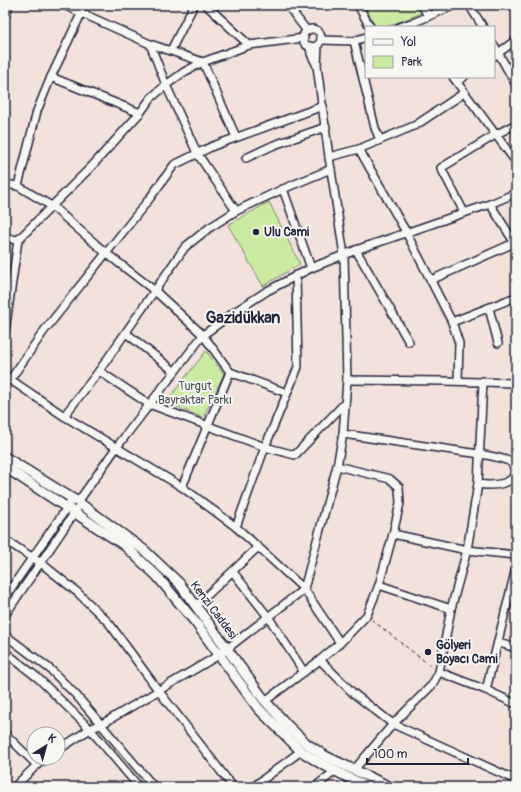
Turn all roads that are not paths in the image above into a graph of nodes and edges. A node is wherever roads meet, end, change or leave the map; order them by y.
1 (8, 5) edge
2 (64, 5) edge
3 (194, 5) edge
4 (206, 5) edge
5 (287, 5) edge
6 (358, 5) edge
7 (422, 5) edge
8 (455, 5) edge
9 (469, 5) edge
10 (5, 14) edge
11 (81, 14) junction
12 (428, 16) junction
13 (417, 24) edge
14 (369, 26) edge
15 (405, 26) edge
16 (482, 26) edge
17 (307, 31) junction
18 (365, 37) edge
19 (304, 38) junction
20 (516, 40) edge
21 (354, 41) junction
22 (319, 42) junction
23 (150, 44) junction
24 (250, 45) junction
25 (310, 46) junction
26 (171, 50) junction
27 (496, 54) edge
28 (203, 62) junction
29 (318, 66) junction
30 (51, 77) junction
31 (455, 80) edge
32 (166, 85) junction
33 (516, 85) edge
34 (464, 93) junction
35 (324, 106) junction
36 (140, 113) junction
37 (516, 124) edge
38 (326, 127) junction
39 (495, 135) junction
40 (236, 137) junction
41 (380, 140) junction
42 (359, 149) junction
43 (197, 153) junction
44 (329, 157) junction
45 (246, 158) dead end
46 (516, 162) edge
47 (331, 169) junction
48 (5, 184) edge
49 (18, 186) junction
50 (283, 189) junction
51 (516, 193) edge
52 (490, 204) junction
53 (52, 206) junction
54 (236, 211) junction
55 (464, 212) junction
56 (406, 232) junction
57 (5, 238) edge
58 (18, 240) junction
59 (515, 244) edge
60 (356, 250) junction
61 (106, 253) junction
62 (344, 255) junction
63 (311, 268) junction
64 (296, 275) junction
65 (431, 280) junction
66 (155, 292) junction
67 (516, 297) edge
68 (489, 308) junction
69 (452, 322) junction
70 (5, 331) edge
71 (126, 333) junction
72 (203, 335) junction
73 (409, 342) dead end
74 (498, 343) dead end
75 (99, 371) junction
76 (174, 371) junction
77 (230, 372) junction
78 (7, 378) edge
79 (348, 380) junction
80 (458, 381) junction
81 (483, 382) junction
82 (516, 383) edge
83 (287, 393) junction
84 (149, 404) junction
85 (345, 404) junction
86 (64, 416) junction
87 (207, 426) junction
88 (343, 434) junction
89 (265, 447) junction
90 (116, 448) junction
91 (479, 454) junction
92 (5, 457) edge
93 (337, 466) junction
94 (5, 467) edge
95 (478, 484) junction
96 (182, 487) junction
97 (75, 505) junction
98 (236, 527) junction
99 (393, 534) junction
100 (5, 540) edge
101 (258, 547) junction
102 (467, 550) junction
103 (516, 555) edge
104 (33, 557) junction
105 (41, 562) junction
106 (516, 568) edge
107 (233, 572) junction
108 (379, 585) junction
109 (304, 589) junction
110 (513, 590) edge
111 (5, 597) edge
112 (196, 606) junction
113 (451, 609) junction
114 (5, 615) edge
115 (269, 618) junction
116 (5, 635) edge
117 (340, 643) junction
118 (499, 643) junction
119 (228, 648) junction
120 (516, 648) edge
121 (5, 652) edge
122 (219, 655) junction
123 (320, 660) junction
124 (304, 672) junction
125 (438, 672) junction
126 (158, 690) junction
127 (486, 690) junction
128 (265, 700) junction
129 (516, 704) edge
130 (102, 724) junction
131 (393, 724) junction
132 (90, 729) junction
133 (5, 734) edge
134 (66, 745) edge
135 (301, 752) junction
136 (26, 754) edge
137 (35, 766) edge
138 (354, 770) junction
139 (335, 771) junction
140 (516, 780) edge
141 (14, 787) edge
142 (139, 787) edge
143 (154, 787) edge
144 (233, 787) edge
145 (253, 787) edge
146 (315, 787) edge
147 (367, 787) edge
148 (390, 787) edge

1 - 10 main road
2 - 11 street
3 - 26 street
4 - 24 street
5 - 17 street
6 - 14 street
7 - 12 street
8 - 12 street
9 - 16 street
11 - 23 street
11 - 30 street
12 - 13 street
13 - 15 street
17 - 19 street
17 - 22 street
18 - 21 street
19 - 24 street
19 - 25 street
20 - 27 street
21 - 22 street
21 - 41 street
22 - 25 street
22 - 29 street
23 - 26 street
23 - 32 street
24 - 28 street
25 - 29 street
26 - 28 street
27 - 33 street
28 - 32 street
28 - 40 street
29 - 35 street
30 - 36 street
30 - 49 street
31 - 34 street
32 - 36 street
32 - 43 street
34 - 39 street
34 - 41 street
35 - 38 street
35 - 40 street
36 - 53 street
37 - 39 street
38 - 44 street
38 - 45 street
39 - 46 street
39 - 55 street
40 - 43 street
41 - 42 street
42 - 44 street
42 - 56 street
43 - 54 street
43 - 61 street
44 - 47 street
47 - 50 street
47 - 62 street
48 - 49 street
49 - 53 street
50 - 54 street
50 - 63 street
51 - 52 street
52 - 55 street
52 - 59 street
53 - 58 street
53 - 61 street
54 - 66 street
55 - 56 street
56 - 60 street
56 - 65 street
57 - 58 street
58 - 70 street
59 - 65 street
60 - 62 street
60 - 73 street
61 - 66 street
61 - 78 street
62 - 63 street
62 - 79 street
63 - 64 street
64 - 72 street
64 - 83 street
65 - 69 street
66 - 71 street
66 - 72 street
67 - 68 street
68 - 69 street
68 - 74 street
69 - 80 street
71 - 75 street
71 - 76 street
72 - 76 street
72 - 77 street
75 - 84 street
75 - 86 street
76 - 84 street
77 - 83 street
77 - 87 street
78 - 86 street
79 - 80 street
79 - 85 street
80 - 81 street
81 - 82 street
81 - 91 street
83 - 89 street
84 - 87 street
84 - 90 street
85 - 88 street
85 - 89 street
86 - 90 street
87 - 89 street
87 - 96 street
88 - 91 street
88 - 93 street
89 - 98 street
90 - 96 street
90 - 97 street
91 - 95 street
91 - 95 street
92 - 97 main road, Kenzi Caddesi
93 - 99 street
93 - 109 street
94 - 97 main road, Kenzi Caddesi
95 - 102 street
96 - 98 street
97 - 104 street
97 - 105 street
97 - 112 main road, Kenzi Caddesi
97 - 122 main road, Kenzi Caddesi
98 - 101 street
99 - 102 street
99 - 108 street
100 - 104 street
101 - 107 street
101 - 109 street
102 - 103 street
102 - 113 street
104 - 105 street
104 - 111 street
105 - 114 street
105 - 126 street
106 - 110 street
107 - 112 street
107 - 115 street
108 - 113 street
108 - 117 street
109 - 115 street
109 - 117 street
110 - 118 street
112 - 119 main road, Kenzi Caddesi
113 - 125 street
115 - 119 street
115 - 124 street
116 - 130 street
117 - 123 street
118 - 120 street
118 - 127 street
119 - 122 street
119 - 128 main road, Kenzi Caddesi
121 - 132 street
122 - 126 street
122 - 135 main road, Kenzi Caddesi
123 - 124 street
123 - 131 street
124 - 128 street
125 - 127 street
125 - 131 street
126 - 130 street
126 - 144 street
127 - 129 street
128 - 138 main road, Kenzi Caddesi
130 - 132 street
130 - 143 street
131 - 138 street
131 - 140 street
132 - 134 street
132 - 142 street
133 - 136 street
135 - 139 main road, Kenzi Caddesi
135 - 145 street
137 - 141 street
138 - 148 main road, Kenzi Caddesi
139 - 146 street
139 - 147 main road, Kenzi Caddesi

